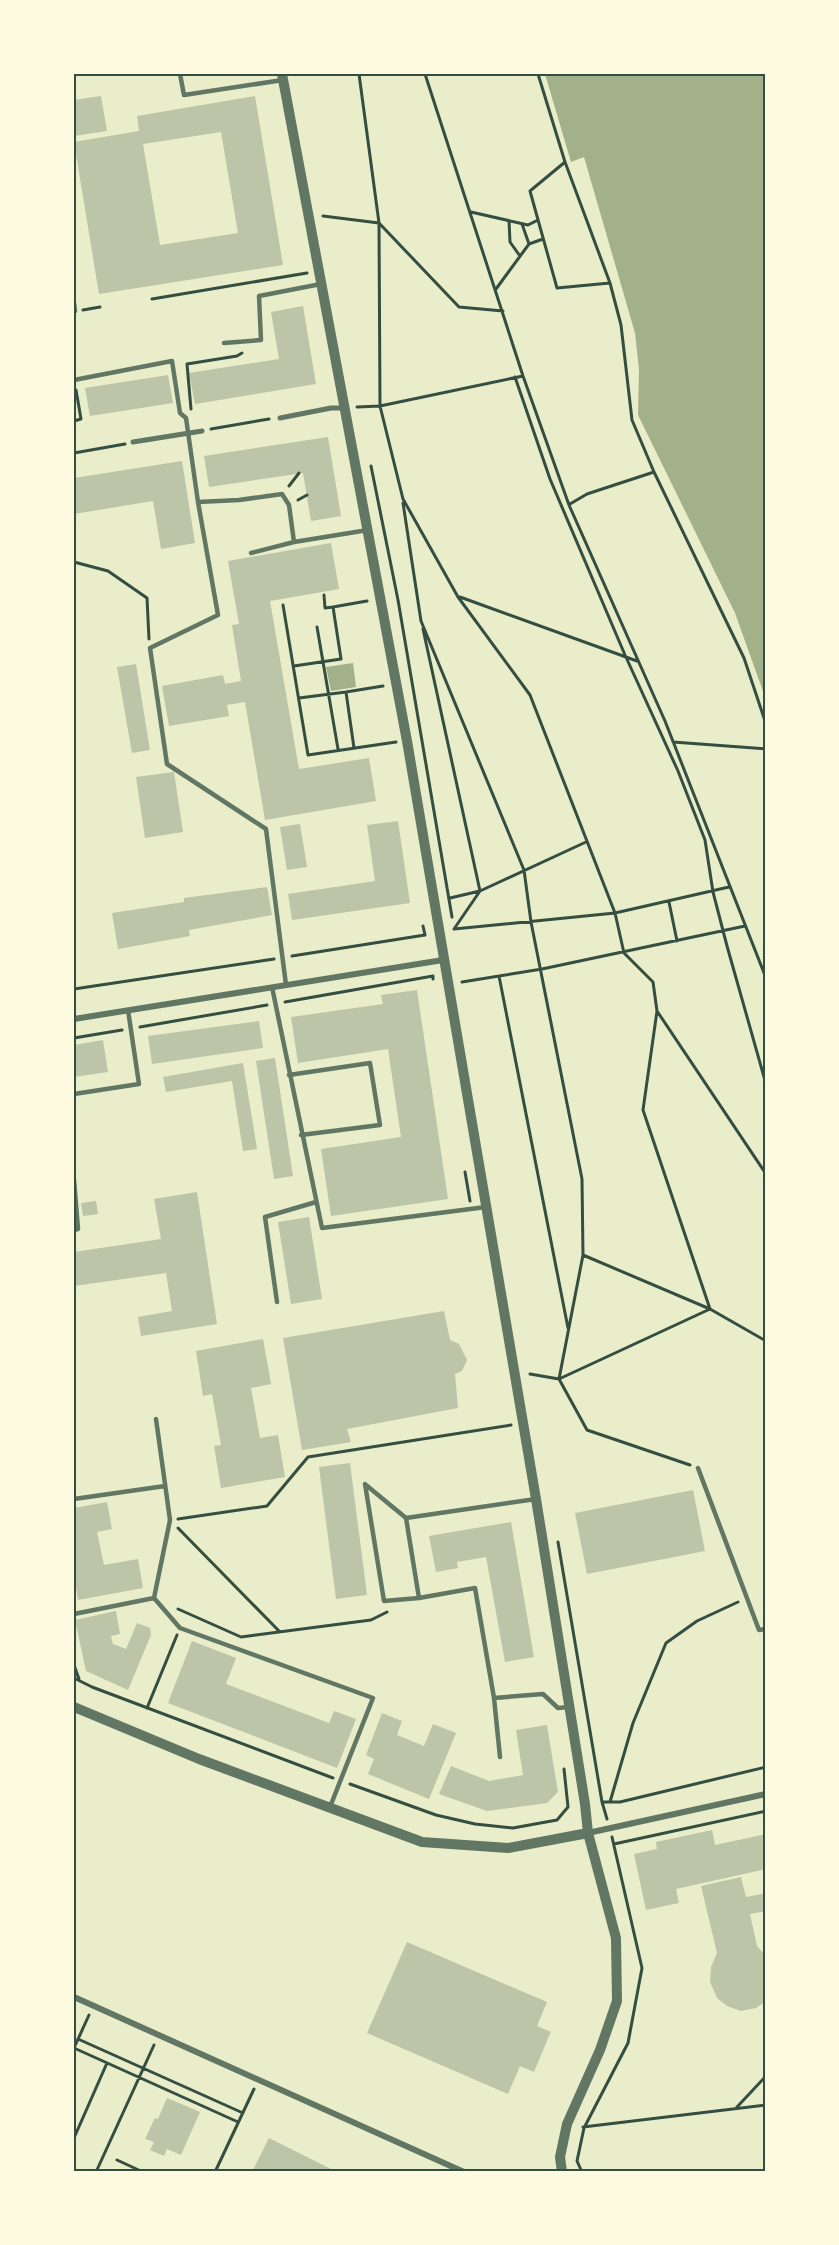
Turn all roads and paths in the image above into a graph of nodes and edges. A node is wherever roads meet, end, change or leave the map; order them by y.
1 (180, 74) edge
2 (359, 74) edge
3 (425, 74) edge
4 (538, 74) edge
5 (282, 76) edge
6 (565, 162) junction
7 (471, 212) junction
8 (323, 216) dead end
9 (538, 220) junction
10 (509, 221) junction
11 (379, 224) junction
12 (522, 224) dead end
13 (543, 239) junction
14 (529, 244) junction
15 (520, 256) junction
16 (308, 272) dead end
17 (610, 283) junction
18 (321, 284) junction
19 (496, 290) junction
20 (152, 299) dead end
21 (74, 303) edge
22 (100, 307) dead end
23 (75, 311) joint
24 (503, 311) junction
25 (224, 343) dead end
26 (214, 360) dead end
27 (523, 376) junction
28 (514, 377) junction
29 (74, 380) edge
30 (380, 406) junction
31 (192, 408) dead end
32 (345, 408) junction
33 (280, 418) joint
34 (74, 421) edge
35 (202, 431) joint
36 (188, 432) junction
37 (133, 442) dead end
38 (124, 444) dead end
39 (74, 453) edge
40 (654, 472) junction
41 (299, 473) dead end
42 (282, 494) junction
43 (403, 499) junction
44 (198, 502) junction
45 (569, 505) junction
46 (368, 530) junction
47 (294, 542) junction
48 (251, 553) dead end
49 (74, 562) edge
50 (364, 590) dead end
51 (324, 595) dead end
52 (458, 597) junction
53 (381, 600) junction
54 (366, 602) junction
55 (283, 605) dead end
56 (333, 607) junction
57 (421, 621) junction
58 (317, 627) dead end
59 (150, 648) junction
60 (625, 655) junction
61 (323, 662) junction
62 (638, 662) junction
63 (294, 666) junction
64 (381, 675) dead end
65 (346, 692) junction
66 (328, 694) junction
67 (299, 698) junction
68 (765, 724) edge
69 (407, 741) junction
70 (394, 742) junction
71 (673, 742) junction
72 (354, 748) junction
73 (765, 749) edge
74 (338, 750) junction
75 (396, 753) dead end
76 (587, 842) junction
77 (524, 870) junction
78 (729, 887) junction
79 (480, 891) junction
80 (713, 892) junction
81 (450, 898) dead end
82 (669, 902) junction
83 (615, 913) junction
84 (531, 922) junction
85 (423, 923) dead end
86 (745, 926) junction
87 (723, 931) junction
88 (677, 941) junction
89 (624, 953) junction
90 (282, 958) junction
91 (443, 960) junction
92 (542, 969) junction
93 (499, 976) junction
94 (765, 978) edge
95 (462, 982) dead end
96 (286, 985) junction
97 (272, 987) junction
98 (435, 988) dead end
99 (74, 989) edge
100 (275, 1004) junction
101 (128, 1010) junction
102 (657, 1011) junction
103 (74, 1019) edge
104 (130, 1028) junction
105 (74, 1038) edge
106 (289, 1075) junction
107 (765, 1084) edge
108 (74, 1094) edge
109 (301, 1135) junction
110 (464, 1163) dead end
111 (765, 1174) edge
112 (74, 1180) edge
113 (316, 1202) junction
114 (486, 1207) junction
115 (471, 1209) junction
116 (74, 1230) edge
117 (583, 1255) junction
118 (277, 1302) dead end
119 (710, 1309) junction
120 (568, 1330) junction
121 (765, 1341) edge
122 (530, 1374) dead end
123 (559, 1379) junction
124 (156, 1419) dead end
125 (513, 1436) dead end
126 (698, 1468) joint
127 (165, 1486) junction
128 (536, 1498) junction
129 (74, 1499) edge
130 (406, 1518) junction
131 (170, 1520) junction
132 (154, 1598) junction
133 (419, 1598) junction
134 (738, 1601) dead end
135 (176, 1608) dead end
136 (390, 1611) dead end
137 (74, 1614) edge
138 (180, 1628) junction
139 (765, 1629) edge
140 (280, 1632) junction
141 (74, 1665) edge
142 (74, 1678) edge
143 (80, 1681) junction
144 (494, 1698) junction
145 (74, 1707) edge
146 (569, 1707) junction
147 (147, 1708) junction
148 (500, 1757) dead end
149 (564, 1763) dead end
150 (765, 1767) edge
151 (340, 1780) junction
152 (765, 1794) edge
153 (330, 1807) junction
154 (765, 1811) edge
155 (588, 1833) junction
156 (614, 1844) dead end
157 (74, 1997) edge
158 (93, 2006) junction
159 (158, 2035) junction
160 (78, 2039) junction
161 (74, 2049) edge
162 (107, 2063) junction
163 (143, 2068) junction
164 (765, 2076) edge
165 (139, 2077) junction
166 (255, 2086) dead end
167 (765, 2105) edge
168 (736, 2109) junction
169 (243, 2113) junction
170 (238, 2122) junction
171 (567, 2124) junction
172 (74, 2138) edge
173 (117, 2160) dead end
174 (96, 2172) edge
175 (143, 2172) edge
176 (215, 2172) edge
177 (464, 2172) edge
178 (562, 2172) edge

1 - 5 lane
2 - 11 path
3 - 7 path
4 - 6 path
5 - 18 street
6 - 9 path
6 - 17 path
7 - 10 path
7 - 19 path
8 - 11 path
9 - 10 path
9 - 13 path
10 - 15 path
11 - 24 path
11 - 30 path
12 - 14 path
13 - 14 path
13 - 17 path
14 - 15 path
15 - 19 path
16 - 20 path
17 - 40 path
18 - 25 lane
18 - 32 street
19 - 24 path
21 - 23 lane
22 - 23 path
24 - 27 path
26 - 31 path
27 - 28 path
27 - 45 path
28 - 30 path
28 - 60 path
29 - 34 path
29 - 36 lane
30 - 32 path
30 - 43 path
32 - 33 street
32 - 46 street
33 - 35 path
35 - 36 street
36 - 37 street
36 - 44 lane
38 - 39 path
40 - 45 path
40 - 68 path
41 - 42 path
42 - 44 lane
42 - 47 lane
43 - 52 path
43 - 57 path
44 - 59 lane
45 - 62 path
46 - 47 lane
46 - 53 street
47 - 48 lane
49 - 59 path
50 - 54 path
51 - 56 path
52 - 60 path
52 - 76 path
53 - 54 path
53 - 69 street
54 - 56 path
55 - 63 path
56 - 61 path
57 - 77 path
57 - 79 path
58 - 61 path
59 - 90 lane
60 - 62 path
60 - 80 path
61 - 63 path
61 - 66 path
62 - 71 path
63 - 67 path
64 - 65 path
65 - 66 path
65 - 72 path
66 - 67 path
66 - 74 path
67 - 74 path
69 - 70 path
69 - 91 street
70 - 72 path
70 - 75 path
71 - 73 path
71 - 78 path
72 - 74 path
76 - 77 path
76 - 83 path
77 - 79 path
77 - 84 path
78 - 80 path
78 - 86 path
79 - 81 path
79 - 84 path
80 - 82 path
80 - 87 path
82 - 83 path
82 - 88 path
83 - 84 path
83 - 89 path
84 - 92 path
85 - 90 path
86 - 87 path
86 - 94 path
87 - 88 path
87 - 107 path
88 - 89 path
89 - 92 path
89 - 102 path
90 - 96 lane
90 - 99 path
91 - 96 street
91 - 114 street
92 - 93 path
92 - 117 path
93 - 95 path
93 - 120 path
96 - 97 street
97 - 100 lane
97 - 101 street
98 - 100 path
100 - 104 path
100 - 106 lane
101 - 103 street
101 - 104 lane
102 - 111 path
102 - 119 path
104 - 105 path
104 - 108 lane
106 - 109 lane
106 - 109 lane
109 - 113 lane
110 - 115 path
112 - 116 lane
113 - 115 lane
113 - 118 lane
114 - 115 lane
114 - 128 street
117 - 119 path
117 - 120 path
119 - 121 path
119 - 123 path
120 - 123 path
122 - 123 path
123 - 126 path
124 - 127 lane
125 - 131 path
126 - 139 lane
127 - 129 lane
127 - 131 lane
128 - 130 lane
128 - 146 street
130 - 133 lane
130 - 133 lane
131 - 132 lane
131 - 140 path
132 - 137 lane
132 - 138 lane
133 - 144 lane
134 - 150 path
135 - 140 path
136 - 140 path
138 - 147 path
138 - 151 lane
141 - 143 path
142 - 143 path
143 - 147 path
144 - 146 lane
144 - 148 lane
145 - 153 street
146 - 155 street
147 - 151 path
149 - 151 path
151 - 153 lane
152 - 155 street
153 - 155 street
154 - 156 path
155 - 171 street
157 - 158 street
158 - 159 street
158 - 160 path
159 - 163 path
159 - 177 street
160 - 161 path
160 - 163 path
161 - 162 path
162 - 165 path
162 - 172 path
163 - 165 path
163 - 169 path
164 - 168 path
165 - 170 path
165 - 174 path
166 - 169 path
167 - 168 path
168 - 171 path
169 - 170 path
170 - 176 path
171 - 178 street
173 - 175 path

